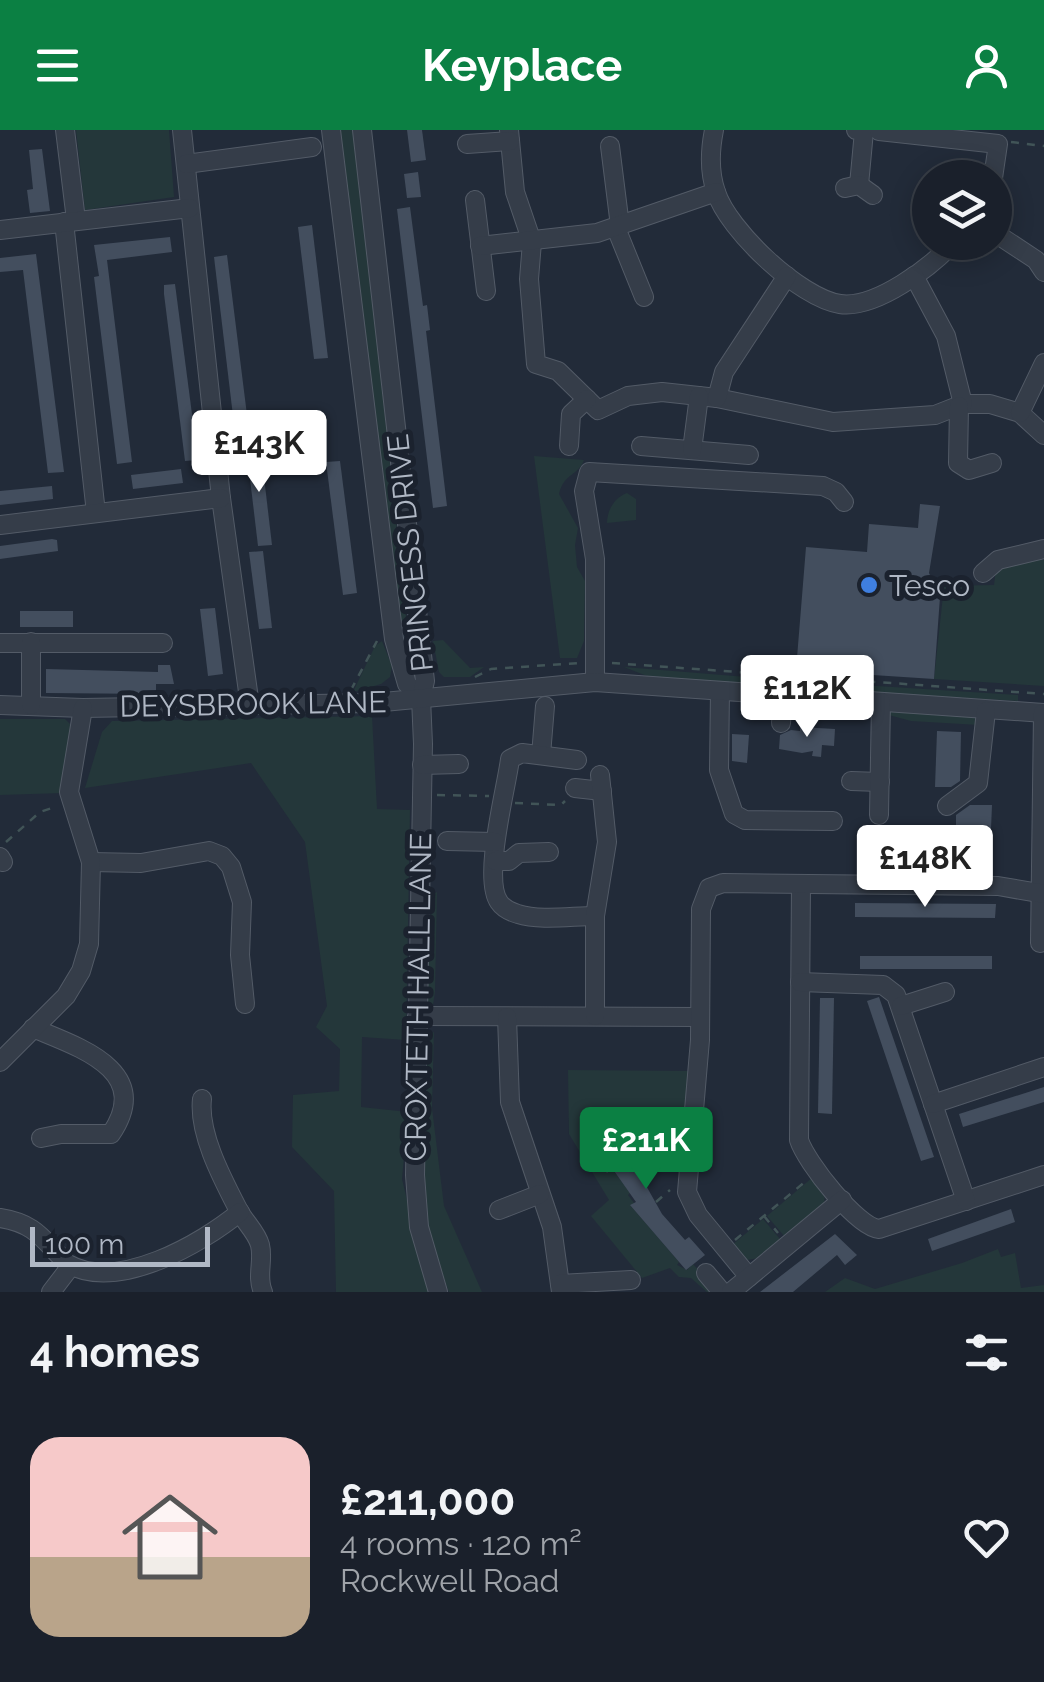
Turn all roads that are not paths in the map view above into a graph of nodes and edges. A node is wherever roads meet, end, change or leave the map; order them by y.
1 (66, 130) edge
2 (182, 130) edge
3 (331, 130) edge
4 (362, 130) edge
5 (714, 130) edge
6 (856, 130) edge
7 (879, 131) edge
8 (509, 136) edge
9 (467, 144) dead end
10 (312, 147) dead end
11 (604, 157) dead end
12 (996, 160) edge
13 (186, 164) junction
14 (859, 189) dead end
15 (716, 192) junction
16 (474, 200) dead end
17 (190, 208) junction
18 (70, 221) junction
19 (618, 227) junction
20 (0, 230) edge
21 (532, 242) junction
22 (1012, 244) edge
23 (480, 246) junction
24 (933, 260) edge
25 (1044, 272) edge
26 (787, 276) junction
27 (914, 276) junction
28 (486, 290) dead end
29 (644, 296) dead end
30 (1044, 363) edge
31 (708, 397) junction
32 (592, 405) junction
33 (961, 405) junction
34 (1020, 413) junction
35 (1044, 435) edge
36 (570, 446) dead end
37 (641, 446) dead end
38 (692, 450) junction
39 (750, 455) dead end
40 (992, 463) dead end
41 (221, 498) junction
42 (844, 502) dead end
43 (96, 513) junction
44 (0, 525) edge
45 (1044, 549) edge
46 (984, 573) dead end
47 (394, 638) junction
48 (421, 638) junction
49 (31, 642) junction
50 (0, 643) edge
51 (162, 643) dead end
52 (595, 682) junction
53 (720, 691) junction
54 (783, 695) junction
55 (421, 698) junction
56 (881, 702) junction
57 (0, 705) edge
58 (30, 705) junction
59 (250, 706) junction
60 (544, 706) dead end
61 (83, 708) junction
62 (986, 711) junction
63 (1044, 713) edge
64 (781, 723) dead end
65 (541, 755) junction
66 (578, 760) dead end
67 (459, 764) dead end
68 (422, 765) junction
69 (851, 781) dead end
70 (880, 782) junction
71 (575, 788) road end
72 (948, 806) dead end
73 (879, 815) dead end
74 (833, 820) dead end
75 (1043, 822) edge
76 (446, 841) dead end
77 (495, 852) junction
78 (548, 852) dead end
79 (91, 862) junction
80 (801, 884) junction
81 (1042, 893) edge
82 (595, 916) junction
83 (1040, 943) dead end
84 (800, 982) junction
85 (945, 992) dead end
86 (245, 1004) dead end
87 (901, 1006) junction
88 (417, 1016) junction
89 (595, 1016) junction
90 (507, 1018) junction
91 (699, 1018) junction
92 (33, 1028) junction
93 (0, 1062) edge
94 (1044, 1067) edge
95 (933, 1104) junction
96 (181, 1118) dead end
97 (42, 1138) dead end
98 (1044, 1175) edge
99 (540, 1194) junction
100 (842, 1200) junction
101 (506, 1201) dead end
102 (966, 1201) junction
103 (240, 1212) junction
104 (0, 1218) edge
105 (71, 1266) junction
106 (706, 1273) dead end
107 (749, 1277) junction
108 (631, 1280) dead end
109 (560, 1288) edge
110 (51, 1292) edge
111 (262, 1292) edge
112 (438, 1292) edge
113 (722, 1292) edge
114 (731, 1292) edge

1 - 18 street
2 - 13 street
3 - 47 street, PRINCESS DRIVE
4 - 48 street, PRINCESS DRIVE
5 - 15 street
6 - 14 street
7 - 12 street
8 - 9 street
8 - 21 street
10 - 13 street
11 - 19 street
13 - 17 street
15 - 19 street
15 - 26 street
16 - 23 street
17 - 18 street
17 - 41 street
18 - 20 street
18 - 43 street
19 - 21 street
19 - 29 street
21 - 23 street
21 - 32 street
22 - 25 street
23 - 28 street
24 - 27 street
26 - 27 street
26 - 31 street
27 - 33 street
30 - 34 street
31 - 32 street
31 - 33 street
31 - 38 street
32 - 36 street
33 - 34 street
33 - 40 street
34 - 35 street
37 - 38 street
38 - 39 street
41 - 43 street
41 - 59 street
42 - 52 street
43 - 44 street
45 - 46 street
47 - 48 street
47 - 55 street, PRINCESS DRIVE
48 - 55 street, PRINCESS DRIVE
49 - 50 street
49 - 51 street
49 - 58 street
52 - 53 street, DEYSBROOK LANE
52 - 55 street, DEYSBROOK LANE
53 - 54 street, DEYSBROOK LANE
53 - 74 street
54 - 56 street, DEYSBROOK LANE
54 - 64 street
55 - 59 street, DEYSBROOK LANE
55 - 68 street, CROXTETH HALL LANE
56 - 62 street, DEYSBROOK LANE
56 - 70 street
57 - 58 street, DEYSBROOK LANE
58 - 61 street, DEYSBROOK LANE
59 - 61 street, DEYSBROOK LANE
60 - 65 street
61 - 79 street
62 - 63 street, DEYSBROOK LANE
62 - 72 street
63 - 75 street
65 - 66 street
65 - 77 street
67 - 68 street
68 - 88 street, CROXTETH HALL LANE
69 - 70 street
70 - 73 street
71 - 82 street
75 - 81 street
76 - 77 street
77 - 78 street
77 - 82 street
79 - 86 street
79 - 92 street
80 - 81 street
80 - 84 street
80 - 91 street
81 - 83 street
82 - 89 street
84 - 87 street
84 - 100 street
85 - 87 street
87 - 95 street
88 - 90 street
88 - 112 street, CROXTETH HALL LANE
89 - 90 street
89 - 91 street
90 - 99 street
91 - 107 street
92 - 93 street
92 - 97 street
94 - 95 street
95 - 102 street
96 - 103 street
98 - 102 street
99 - 101 street
99 - 109 street
100 - 102 street
100 - 107 street
103 - 105 street
103 - 111 street
104 - 105 street
105 - 110 street
106 - 113 street
107 - 114 street
108 - 109 street

